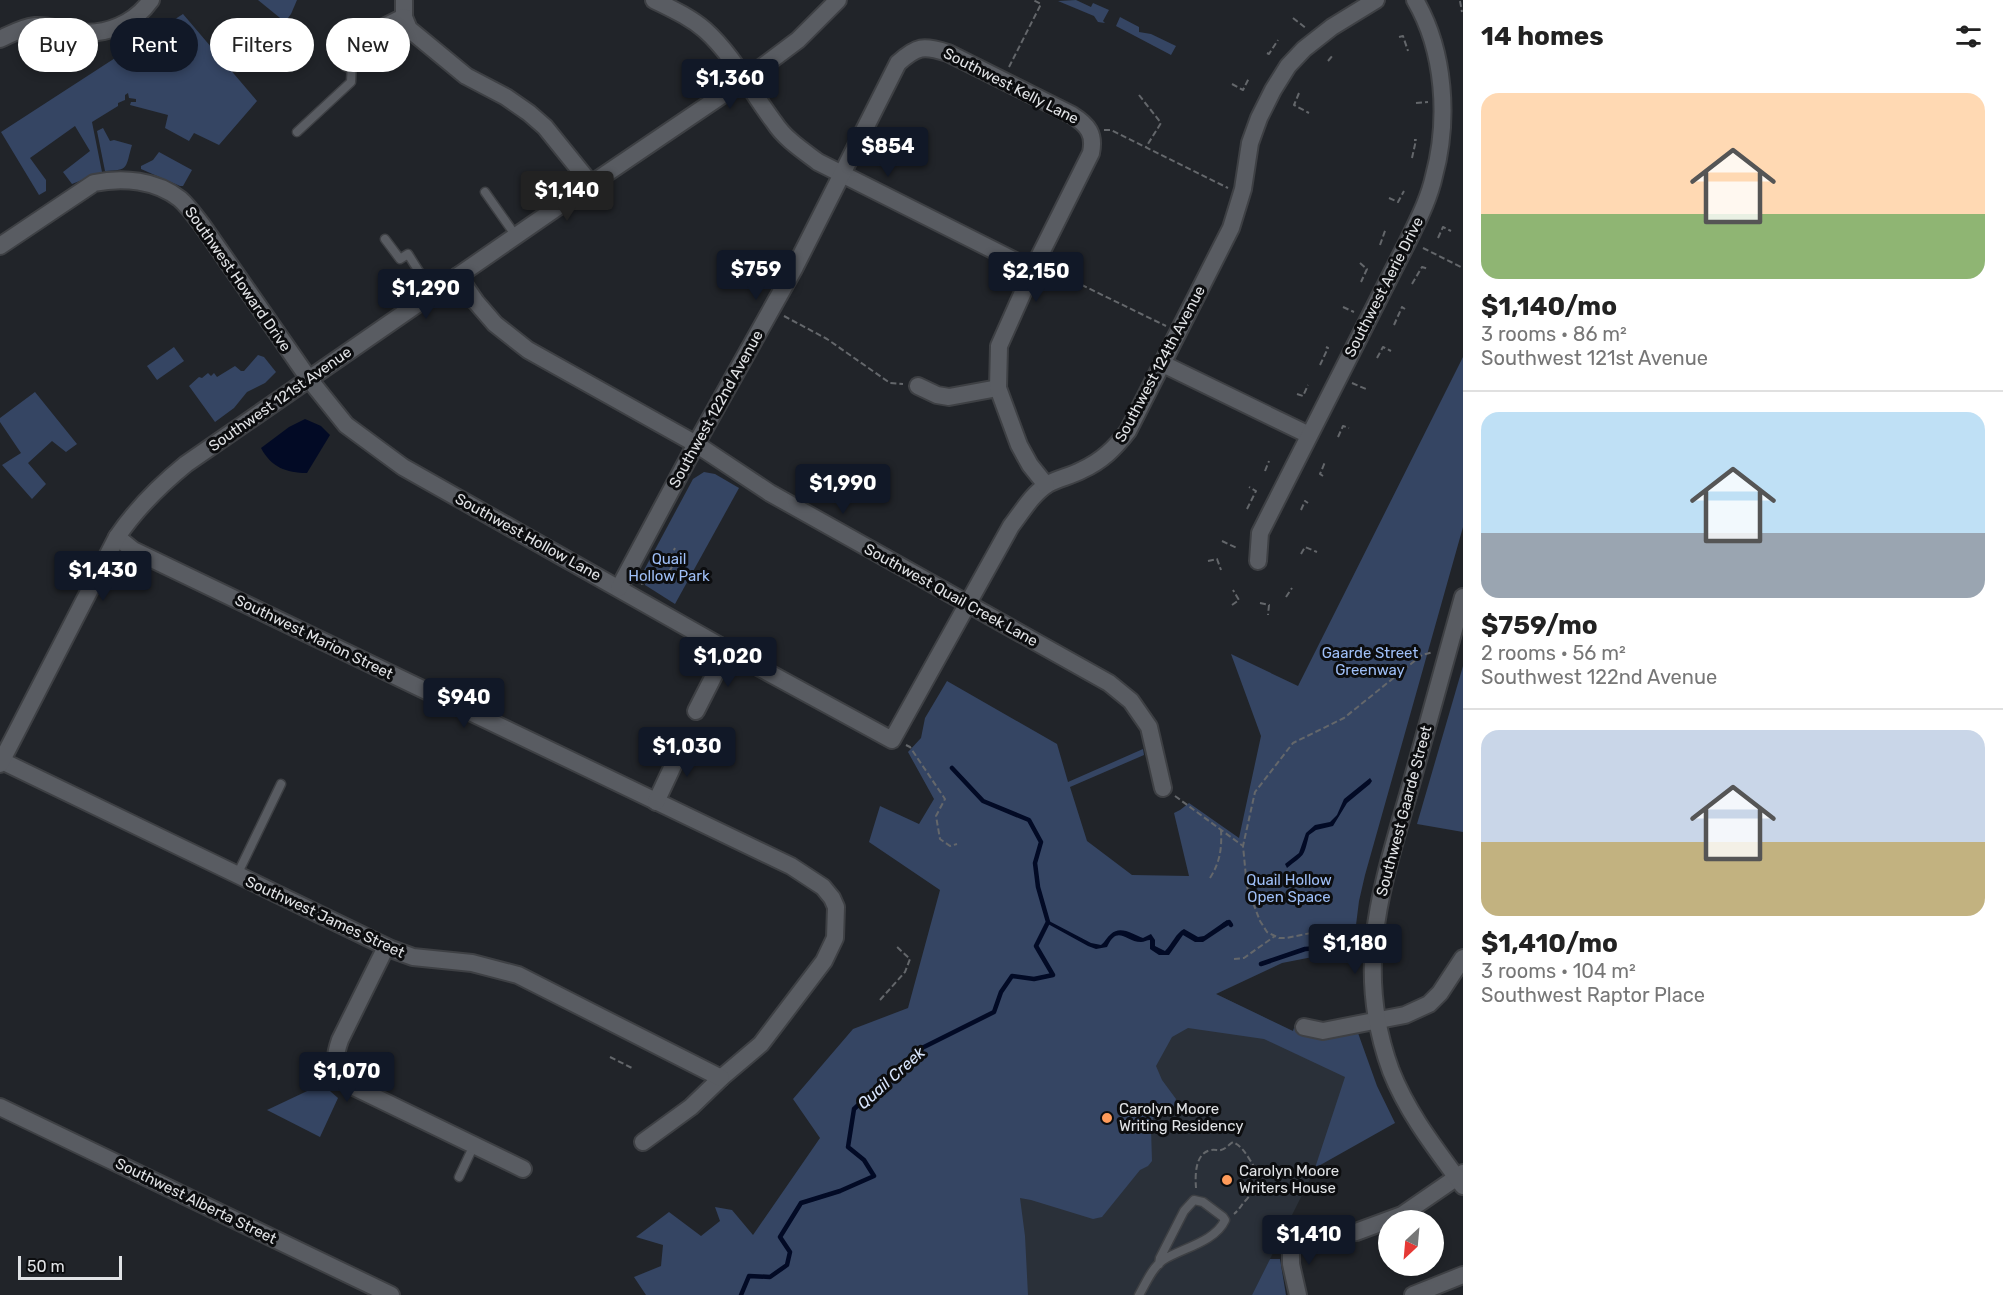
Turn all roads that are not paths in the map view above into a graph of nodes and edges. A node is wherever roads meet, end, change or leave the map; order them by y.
1 (151, 0) edge
2 (404, 0) edge
3 (654, 0) edge
4 (838, 0) edge
5 (1376, 0) edge
6 (1415, 0) edge
7 (404, 17) joint
8 (0, 39) edge
9 (921, 47) joint
10 (350, 72) edge
11 (746, 79) junction
12 (297, 132) dead end
13 (842, 174) junction
14 (591, 184) junction
15 (485, 192) dead end
16 (516, 236) junction
17 (385, 239) dead end
18 (0, 246) edge
19 (1034, 266) junction
20 (458, 276) junction
21 (433, 294) junction
22 (1163, 364) junction
23 (309, 380) junction
24 (918, 386) road end
25 (998, 388) junction
26 (1309, 435) junction
27 (696, 444) junction
28 (1046, 485) junction
29 (117, 537) junction
30 (1258, 561) dead end
31 (622, 582) junction
32 (1463, 597) edge
33 (968, 605) junction
34 (727, 650) junction
35 (696, 711) dead end
36 (686, 738) dead end
37 (892, 740) joint
38 (1, 763) edge
39 (281, 784) dead end
40 (1164, 788) road end
41 (656, 802) junction
42 (237, 876) junction
43 (386, 947) junction
44 (1463, 958) edge
45 (1377, 1021) junction
46 (1304, 1027) dead end
47 (721, 1078) junction
48 (0, 1107) edge
49 (643, 1142) dead end
50 (474, 1145) junction
51 (523, 1169) dead end
52 (459, 1177) dead end
53 (1461, 1179) edge
54 (1159, 1264) junction
55 (1463, 1275) edge
56 (391, 1295) edge
57 (1139, 1295) edge
58 (1298, 1295) edge
59 (1413, 1295) edge

1 - 8 street
2 - 7 street
3 - 11 street
4 - 11 street, Southwest 121st Avenue
5 - 22 street, Southwest 124th Avenue
6 - 26 street, Southwest Aerie Drive
7 - 14 street
9 - 13 street, Southwest 122nd Avenue
9 - 19 street, Southwest Kelly Lane
10 - 12 lane
11 - 13 street
11 - 14 street, Southwest 121st Avenue
13 - 19 street
13 - 27 street, Southwest 122nd Avenue
14 - 16 street, Southwest 121st Avenue
15 - 16 lane
16 - 20 street, Southwest 121st Avenue
17 - 21 lane
18 - 23 street, Southwest Howard Drive
19 - 25 street
20 - 21 street, Southwest 121st Avenue
20 - 27 street, Southwest Quail Creek Lane
21 - 23 street, Southwest 121st Avenue
22 - 26 street
22 - 28 street, Southwest 124th Avenue
23 - 29 street, Southwest 121st Avenue
23 - 31 street, Southwest Hollow Lane
24 - 25 street
25 - 28 street
26 - 30 street, Southwest Aerie Drive
27 - 31 street, Southwest 122nd Avenue
27 - 33 street, Southwest Quail Creek Lane
28 - 33 street, Southwest 124th Avenue
29 - 38 street, Southwest 121st Avenue
29 - 41 street, Southwest Marion Street
31 - 34 street, Southwest Hollow Lane
32 - 45 street, Southwest Gaarde Street
33 - 37 street, Southwest 124th Avenue
33 - 40 street, Southwest Quail Creek Lane
34 - 35 street
34 - 37 street, Southwest Hollow Lane
36 - 41 street
38 - 42 street, Southwest James Street
39 - 42 lane
41 - 47 street, Southwest Marion Street
42 - 43 street, Southwest James Street
43 - 47 street, Southwest James Street
43 - 50 street
44 - 45 street
45 - 46 street
45 - 53 street, Southwest Gaarde Street
47 - 49 street
48 - 56 street, Southwest Alberta Street
50 - 51 street
50 - 52 lane
53 - 58 street
54 - 54 lane
54 - 57 lane
55 - 59 street

